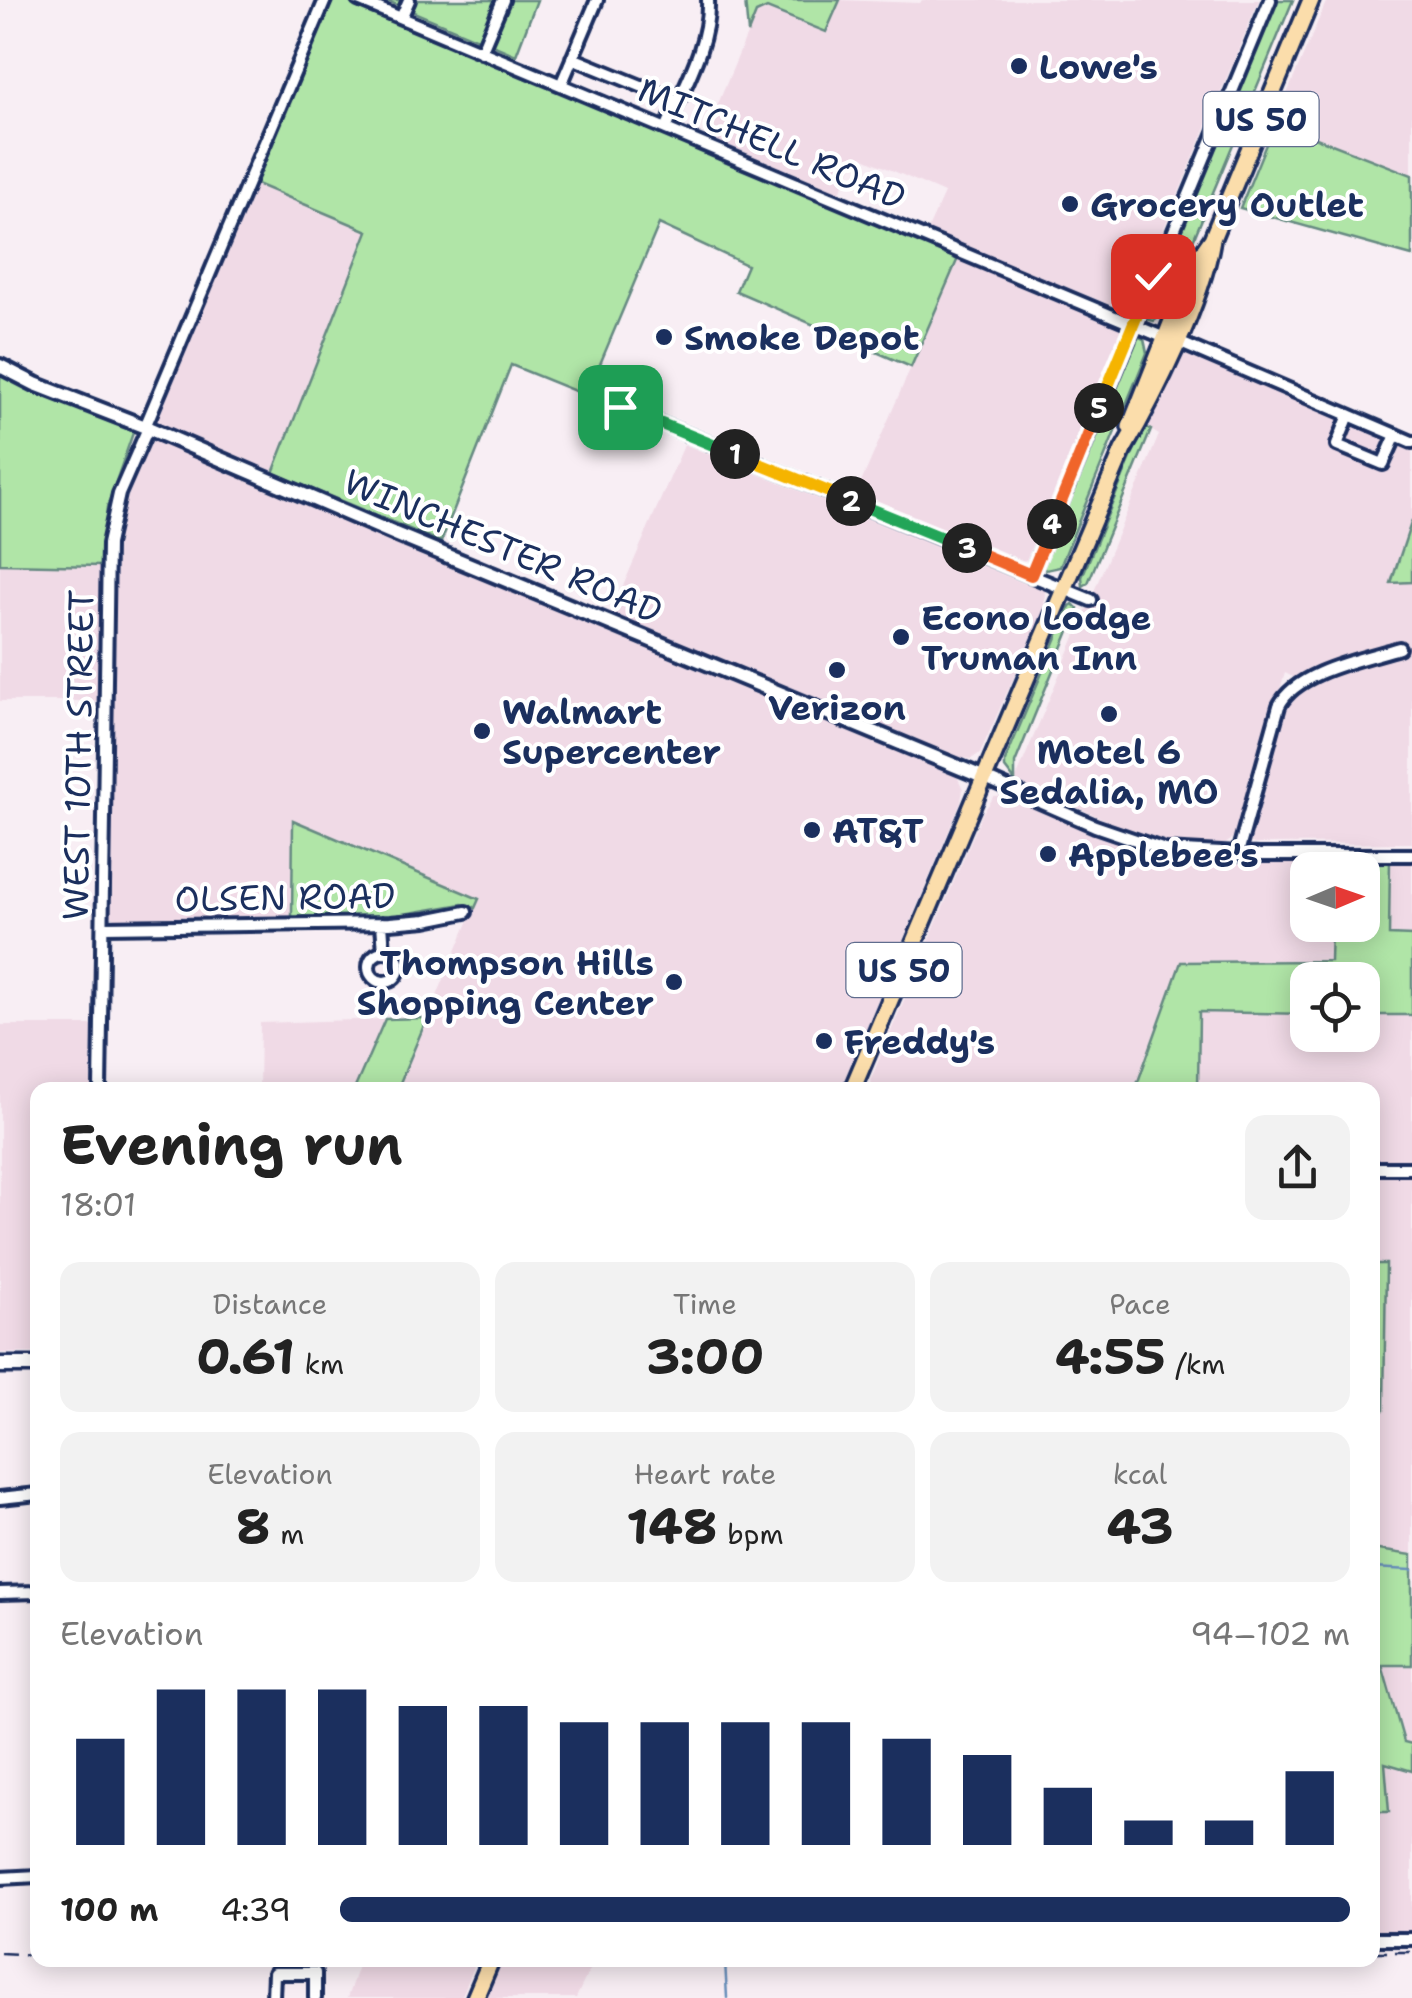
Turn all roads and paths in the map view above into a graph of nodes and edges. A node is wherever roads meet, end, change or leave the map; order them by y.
1 (325, 0) edge
2 (358, 0) edge
3 (409, 0) edge
4 (503, 0) edge
5 (597, 0) edge
6 (708, 0) edge
7 (1270, 0) edge
8 (1311, 0) edge
9 (401, 18) junction
10 (481, 52) junction
11 (572, 58) junction
12 (561, 85) junction
13 (678, 101) junction
14 (666, 129) junction
15 (1133, 324) junction
16 (1170, 339) junction
17 (0, 366) edge
18 (606, 401) dead end
19 (1349, 415) junction
20 (147, 427) junction
21 (1396, 435) junction
22 (1412, 442) edge
23 (1031, 575) junction
24 (1064, 588) junction
25 (1090, 600) dead end
26 (1399, 648) dead end
27 (985, 778) junction
28 (1238, 853) junction
29 (1412, 855) edge
30 (466, 912) dead end
31 (382, 923) junction
32 (104, 927) junction
33 (384, 952) dead end
34 (100, 1082) edge
35 (855, 1082) edge
36 (1380, 1168) edge
37 (1412, 1168) edge
38 (0, 1365) edge
39 (30, 1365) edge
40 (30, 1495) edge
41 (0, 1498) edge
42 (30, 1592) edge
43 (0, 1593) edge
44 (30, 1876) edge
45 (0, 1878) edge
46 (1380, 1939) edge
47 (1412, 1939) edge
48 (488, 1967) edge
49 (273, 1998) edge
50 (315, 1998) edge
51 (475, 1998) edge

1 - 20 street, WEST 10TH STREET
2 - 9 street, MITCHELL ROAD
3 - 9 street
4 - 10 street
5 - 11 street
6 - 13 street
7 - 15 street
8 - 16 highway, US 50
9 - 10 street, MITCHELL ROAD
10 - 12 street, MITCHELL ROAD
11 - 12 street
11 - 13 street
12 - 14 street, MITCHELL ROAD
13 - 14 street
14 - 15 street, MITCHELL ROAD
15 - 16 street, MITCHELL ROAD
15 - 23 street
16 - 19 street, MITCHELL ROAD
16 - 24 highway, US 50
17 - 20 street, WINCHESTER ROAD
18 - 23 street
19 - 21 street, MITCHELL ROAD
19 - 21 street
20 - 27 street, WINCHESTER ROAD
20 - 32 street, WEST 10TH STREET
21 - 22 street, MITCHELL ROAD
23 - 24 street
24 - 25 street
24 - 27 highway, US 50
26 - 28 street
27 - 28 street
27 - 35 highway, US 50
28 - 29 street
30 - 31 street, OLSEN ROAD
31 - 32 street, OLSEN ROAD
31 - 33 street
32 - 34 street, WEST 10TH STREET
36 - 37 street
38 - 39 main road
40 - 41 street
42 - 43 street
44 - 45 street
46 - 47 street
48 - 51 highway
49 - 50 street

